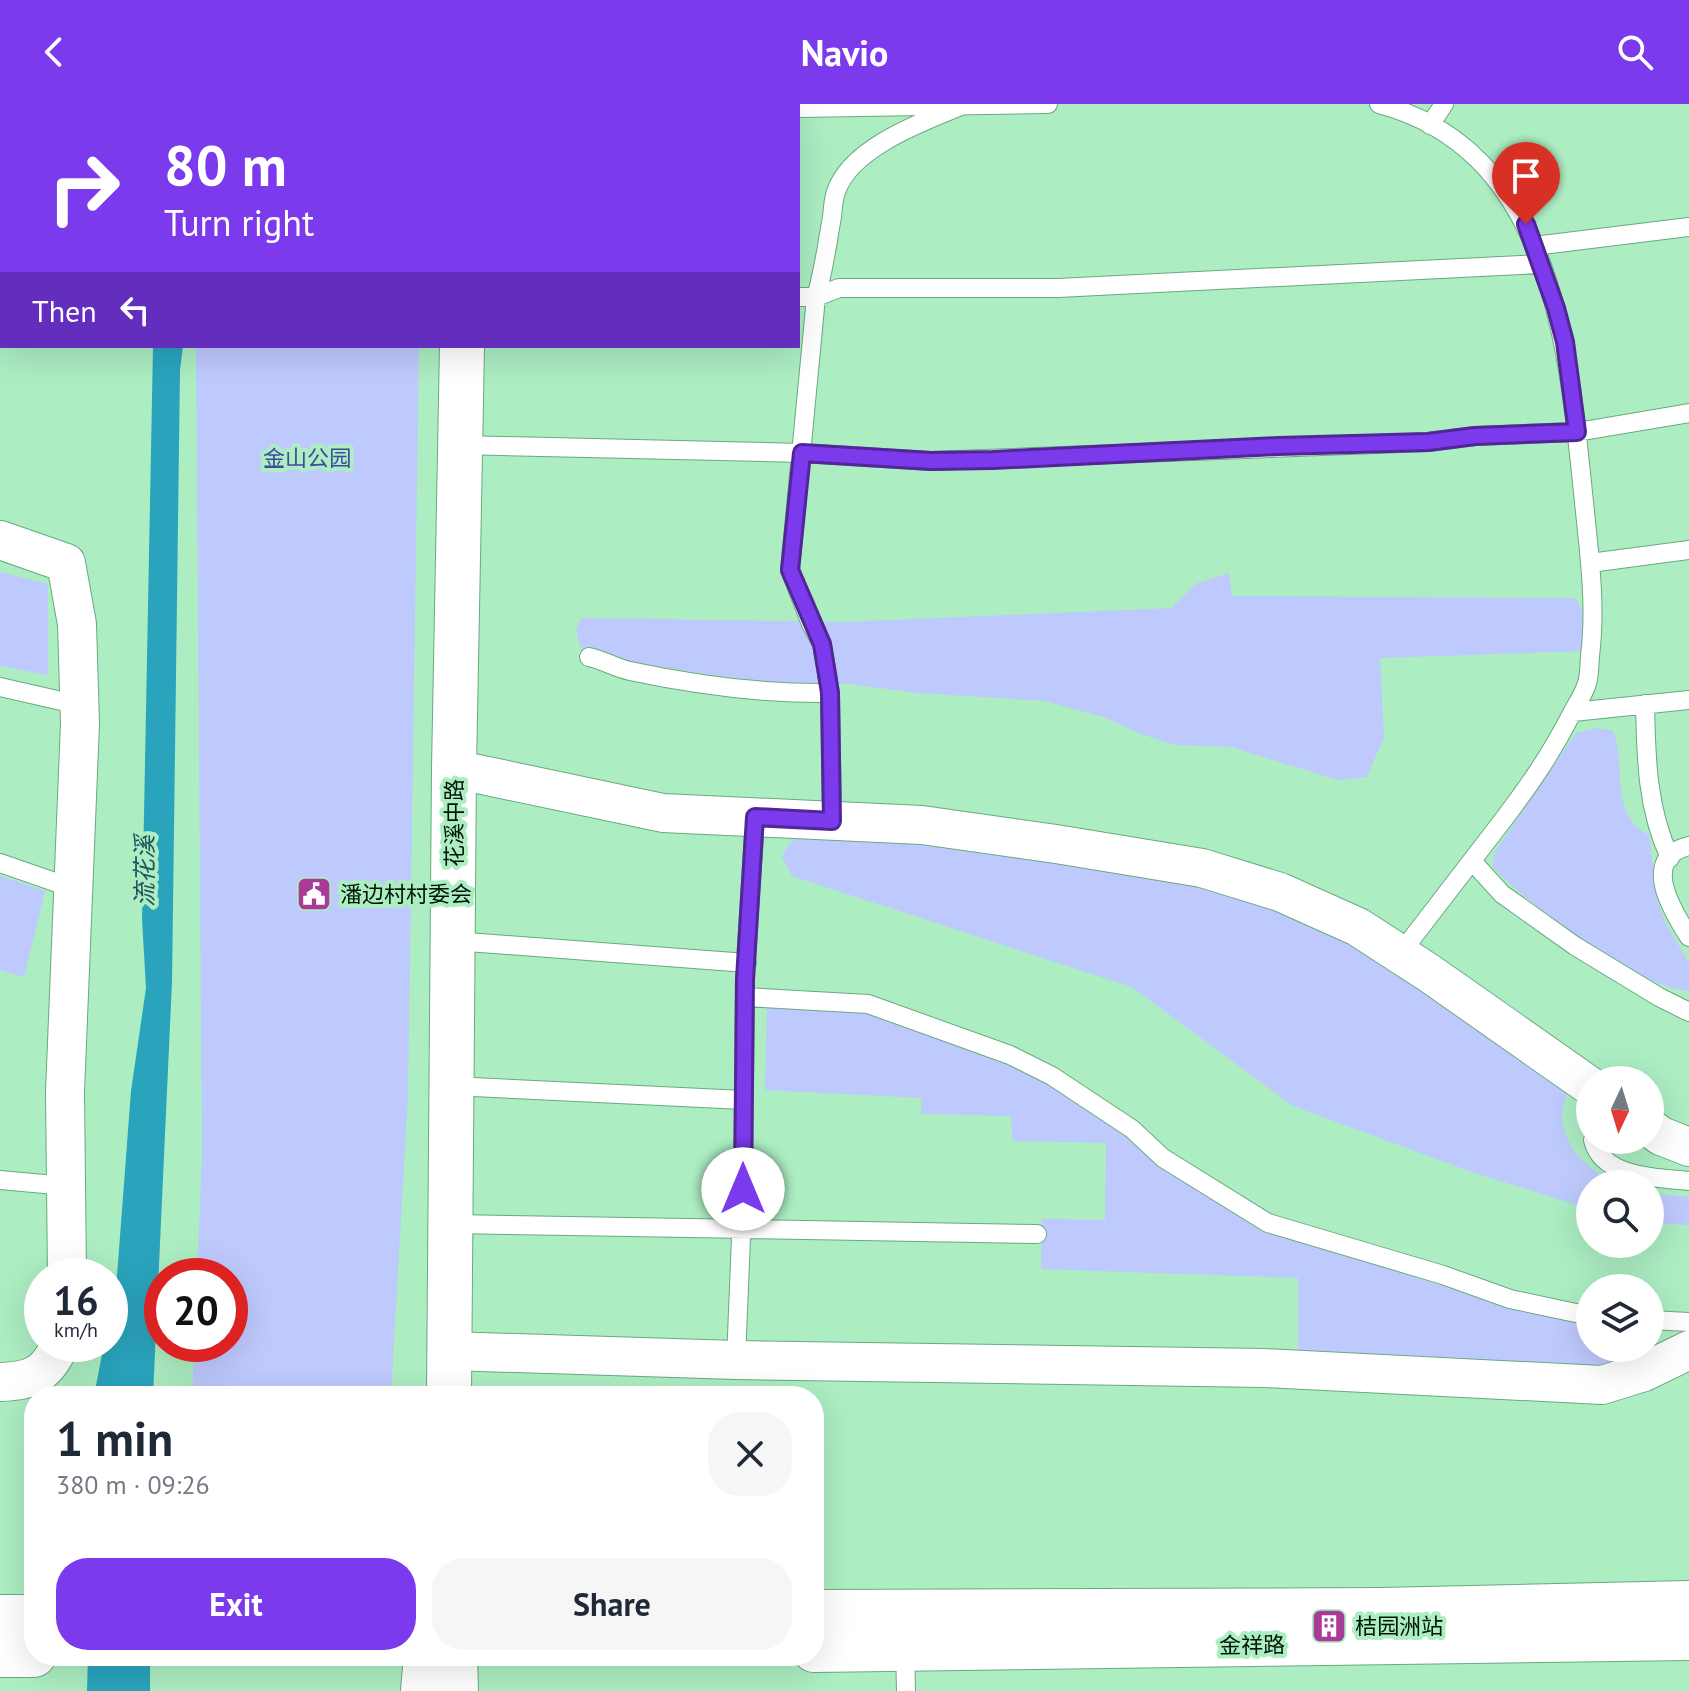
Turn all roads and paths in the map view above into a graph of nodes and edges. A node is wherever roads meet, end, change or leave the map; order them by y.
1 (1048, 104) edge
2 (1379, 104) edge
3 (1444, 104) edge
4 (961, 106) edge
5 (800, 108) edge
6 (1430, 125) junction
7 (1689, 227) edge
8 (1537, 255) junction
9 (807, 297) edge
10 (462, 348) edge
11 (1689, 413) edge
12 (1577, 432) junction
13 (460, 445) junction
14 (802, 453) junction
15 (0, 540) edge
16 (1689, 550) edge
17 (1590, 563) junction
18 (589, 657) dead end
19 (0, 687) edge
20 (830, 693) junction
21 (1689, 700) edge
22 (1645, 704) junction
23 (79, 705) junction
24 (1573, 712) junction
25 (454, 769) junction
26 (755, 817) junction
27 (832, 821) junction
28 (1689, 846) edge
29 (1670, 858) junction
30 (1472, 861) junction
31 (0, 863) edge
32 (72, 888) junction
33 (1689, 937) edge
34 (454, 941) junction
35 (1400, 954) junction
36 (747, 963) junction
37 (745, 997) junction
38 (1689, 1012) edge
39 (1576, 1076) edge
40 (452, 1086) junction
41 (744, 1100) junction
42 (1664, 1137) edge
43 (1689, 1147) edge
44 (1601, 1154) edge
45 (0, 1180) edge
46 (1689, 1181) edge
47 (66, 1186) junction
48 (453, 1224) junction
49 (741, 1229) junction
50 (1037, 1234) dead end
51 (67, 1258) edge
52 (1576, 1313) edge
53 (1664, 1321) edge
54 (1689, 1322) edge
55 (1689, 1350) edge
56 (449, 1351) junction
57 (736, 1360) junction
58 (53, 1362) edge
59 (0, 1382) edge
60 (449, 1386) edge
61 (1689, 1603) edge
62 (824, 1616) edge
63 (0, 1617) edge
64 (24, 1617) edge
65 (1689, 1638) edge
66 (824, 1650) edge
67 (906, 1651) edge
68 (0, 1655) edge
69 (24, 1655) edge
70 (425, 1666) edge
71 (455, 1666) edge
72 (423, 1691) edge
73 (456, 1691) edge

1 - 4 lane
2 - 6 lane
3 - 6 lane
4 - 5 lane
4 - 9 lane
6 - 8 lane
7 - 8 lane
8 - 9 lane
8 - 12 lane
9 - 14 lane
10 - 13 main road, 花溪中路
11 - 12 lane
12 - 14 lane
12 - 17 lane
13 - 14 lane
13 - 25 main road, 花溪中路
14 - 20 lane
15 - 23 street
16 - 17 lane
17 - 24 lane
18 - 20 lane
19 - 23 lane
20 - 27 lane
21 - 22 lane
22 - 24 lane
22 - 29 lane
23 - 32 street
24 - 30 lane
25 - 26 street
25 - 34 main road, 花溪中路
26 - 27 street
26 - 36 lane
27 - 35 street
28 - 29 lane
29 - 33 lane
30 - 35 lane
30 - 38 lane
31 - 32 lane
32 - 47 street
34 - 36 lane
34 - 40 main road, 花溪中路
35 - 39 street
36 - 37 lane
37 - 41 lane
37 - 52 lane
40 - 41 lane
40 - 48 main road, 花溪中路
41 - 49 lane
42 - 43 street
44 - 46 lane
45 - 47 lane
47 - 51 street
48 - 49 lane
48 - 56 main road, 花溪中路
49 - 50 lane
49 - 57 lane
53 - 54 lane
55 - 57 street
56 - 57 street
56 - 60 main road, 花溪中路
58 - 59 street
61 - 67 main road, 金祥路
62 - 67 main road, 金祥路
63 - 64 main road
65 - 67 main road, 金祥路
66 - 67 main road, 金祥路
68 - 69 main road
70 - 72 main road
71 - 73 main road

